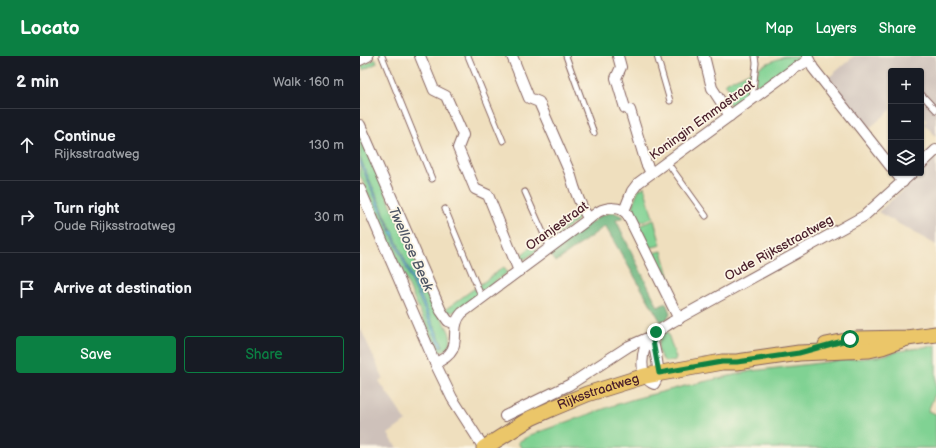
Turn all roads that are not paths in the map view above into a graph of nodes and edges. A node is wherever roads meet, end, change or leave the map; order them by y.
1 (368, 56) edge
2 (382, 56) edge
3 (420, 56) edge
4 (468, 56) edge
5 (512, 56) edge
6 (566, 56) edge
7 (618, 56) edge
8 (657, 56) edge
9 (704, 56) edge
10 (755, 56) edge
11 (808, 58) edge
12 (360, 60) edge
13 (924, 97) edge
14 (752, 100) junction
15 (670, 101) dead end
16 (936, 110) edge
17 (730, 116) junction
18 (360, 125) edge
19 (594, 133) dead end
20 (503, 141) dead end
21 (936, 150) edge
22 (924, 161) edge
23 (667, 162) junction
24 (888, 163) edge
25 (651, 173) junction
26 (898, 176) edge
27 (909, 176) edge
28 (432, 179) dead end
29 (903, 182) junction
30 (360, 189) edge
31 (525, 192) dead end
32 (445, 209) dead end
33 (364, 210) edge
34 (624, 211) junction
35 (706, 216) dead end
36 (589, 219) junction
37 (550, 248) junction
38 (519, 271) junction
39 (482, 298) junction
40 (679, 319) junction
41 (456, 324) junction
42 (936, 334) edge
43 (652, 336) junction
44 (435, 363) junction
45 (653, 378) junction
46 (505, 416) dead end
47 (484, 448) edge

1 - 12 street
2 - 28 lane
3 - 38 street
4 - 20 lane
5 - 36 street
6 - 19 lane
7 - 25 street
8 - 15 lane
9 - 17 street
10 - 14 lane
11 - 14 street, Koningin Emmastraat
11 - 24 street
13 - 16 lane
14 - 17 street, Koningin Emmastraat
17 - 23 street, Koningin Emmastraat
18 - 41 street
21 - 22 street
23 - 25 street, Koningin Emmastraat
23 - 35 lane
25 - 34 street, Koningin Emmastraat
26 - 29 street
27 - 29 street, Oude Rijksstraatweg
29 - 40 street, Oude Rijksstraatweg
30 - 33 street
31 - 37 lane
32 - 39 lane
33 - 44 street
34 - 36 street, Oranjestraat
34 - 40 street
36 - 37 street, Oranjestraat
37 - 38 street, Oranjestraat
38 - 39 street, Oranjestraat
39 - 41 street, Oranjestraat
40 - 43 street, Oude Rijksstraatweg
41 - 44 street
42 - 45 main road, Rijksstraatweg
43 - 45 street
43 - 45 street, Oude Rijksstraatweg
43 - 46 street, Oude Rijksstraatweg
44 - 47 street
45 - 47 main road, Rijksstraatweg

